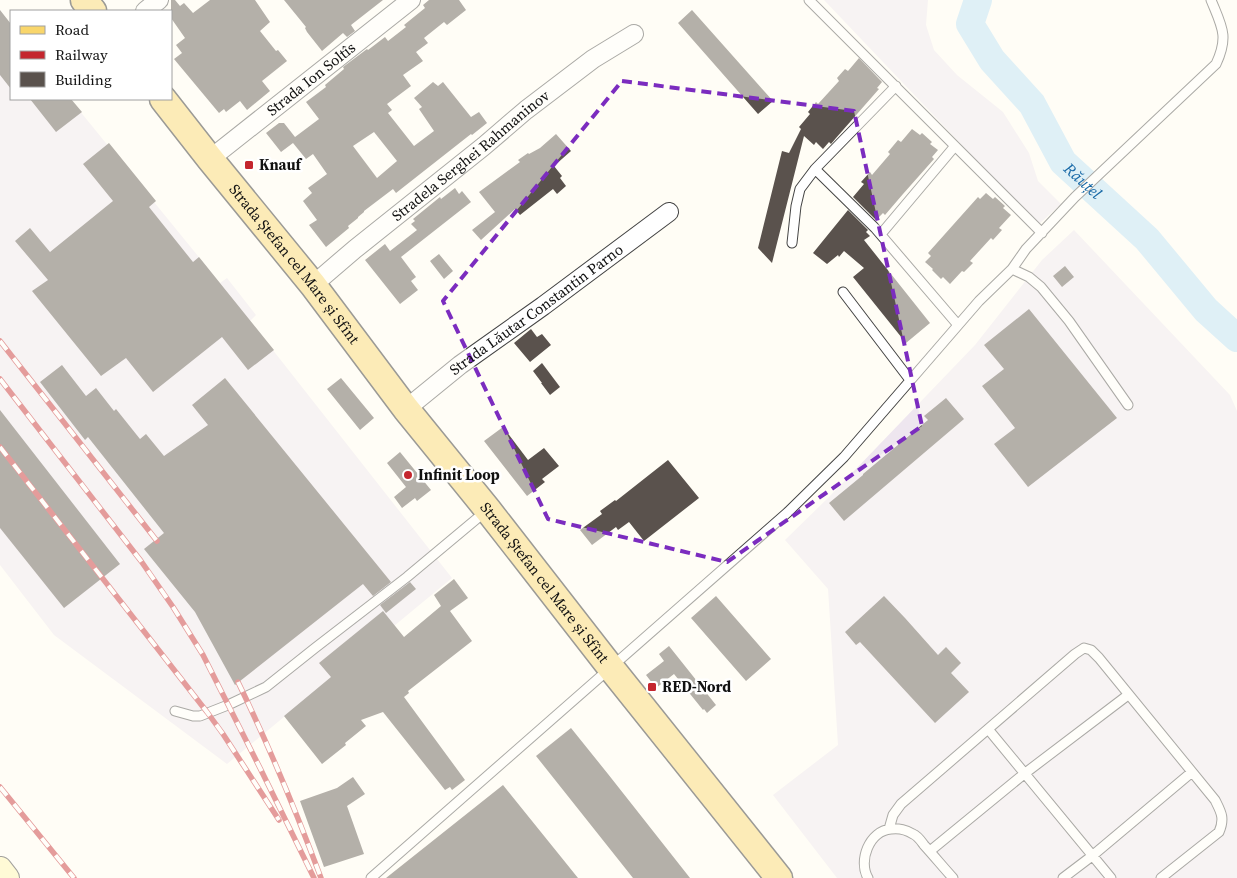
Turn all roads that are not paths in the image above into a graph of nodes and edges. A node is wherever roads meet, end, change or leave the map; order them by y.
1 (84, 0) edge
2 (159, 0) edge
3 (411, 0) edge
4 (809, 0) edge
5 (1211, 0) edge
6 (92, 10) edge
7 (145, 10) edge
8 (634, 34) dead end
9 (896, 86) junction
10 (164, 100) edge
11 (955, 146) junction
12 (210, 158) junction
13 (815, 169) junction
14 (669, 212) dead end
15 (1042, 233) junction
16 (881, 234) junction
17 (792, 243) dead end
18 (1012, 269) junction
19 (313, 286) junction
20 (843, 292) dead end
21 (958, 326) junction
22 (910, 380) junction
23 (1128, 405) dead end
24 (406, 409) junction
25 (488, 510) junction
26 (611, 668) junction
27 (1128, 695) junction
28 (175, 711) dead end
29 (988, 729) junction
30 (1192, 772) junction
31 (1024, 774) junction
32 (889, 829) junction
33 (930, 851) junction
34 (1092, 856) junction
35 (0, 870) edge
36 (7, 878) edge
37 (371, 878) edge
38 (779, 878) edge
39 (868, 878) edge
40 (953, 878) edge
41 (1063, 878) edge
42 (1111, 878) edge
43 (1162, 878) edge

1 - 6 main road
2 - 7 street
3 - 12 street, Strada Ion Soltîs
4 - 9 lane
5 - 15 lane
8 - 19 street, Stradela Serghei Rahmaninov
9 - 11 lane
9 - 13 lane
10 - 12 main road, Strada Ștefan cel Mare și Sfînt
11 - 15 lane
11 - 16 lane
12 - 19 main road, Strada Ștefan cel Mare și Sfînt
13 - 16 lane
13 - 17 lane
14 - 24 street, Strada Lăutar Constantin Parno
15 - 18 lane
16 - 21 lane
18 - 21 lane
18 - 23 lane
19 - 24 main road, Strada Ștefan cel Mare și Sfînt
20 - 22 lane
21 - 22 lane
22 - 26 lane
24 - 25 main road, Strada Ștefan cel Mare și Sfînt
25 - 26 main road, Strada Ștefan cel Mare și Sfînt
25 - 28 lane
26 - 37 lane
26 - 38 main road, Strada Ștefan cel Mare și Sfînt
27 - 29 lane
27 - 30 lane
27 - 31 lane
29 - 31 lane
29 - 32 lane
30 - 34 lane
30 - 43 lane
31 - 33 lane
31 - 34 lane
32 - 33 lane
32 - 39 lane
33 - 40 lane
34 - 41 lane
34 - 42 lane
35 - 36 street

